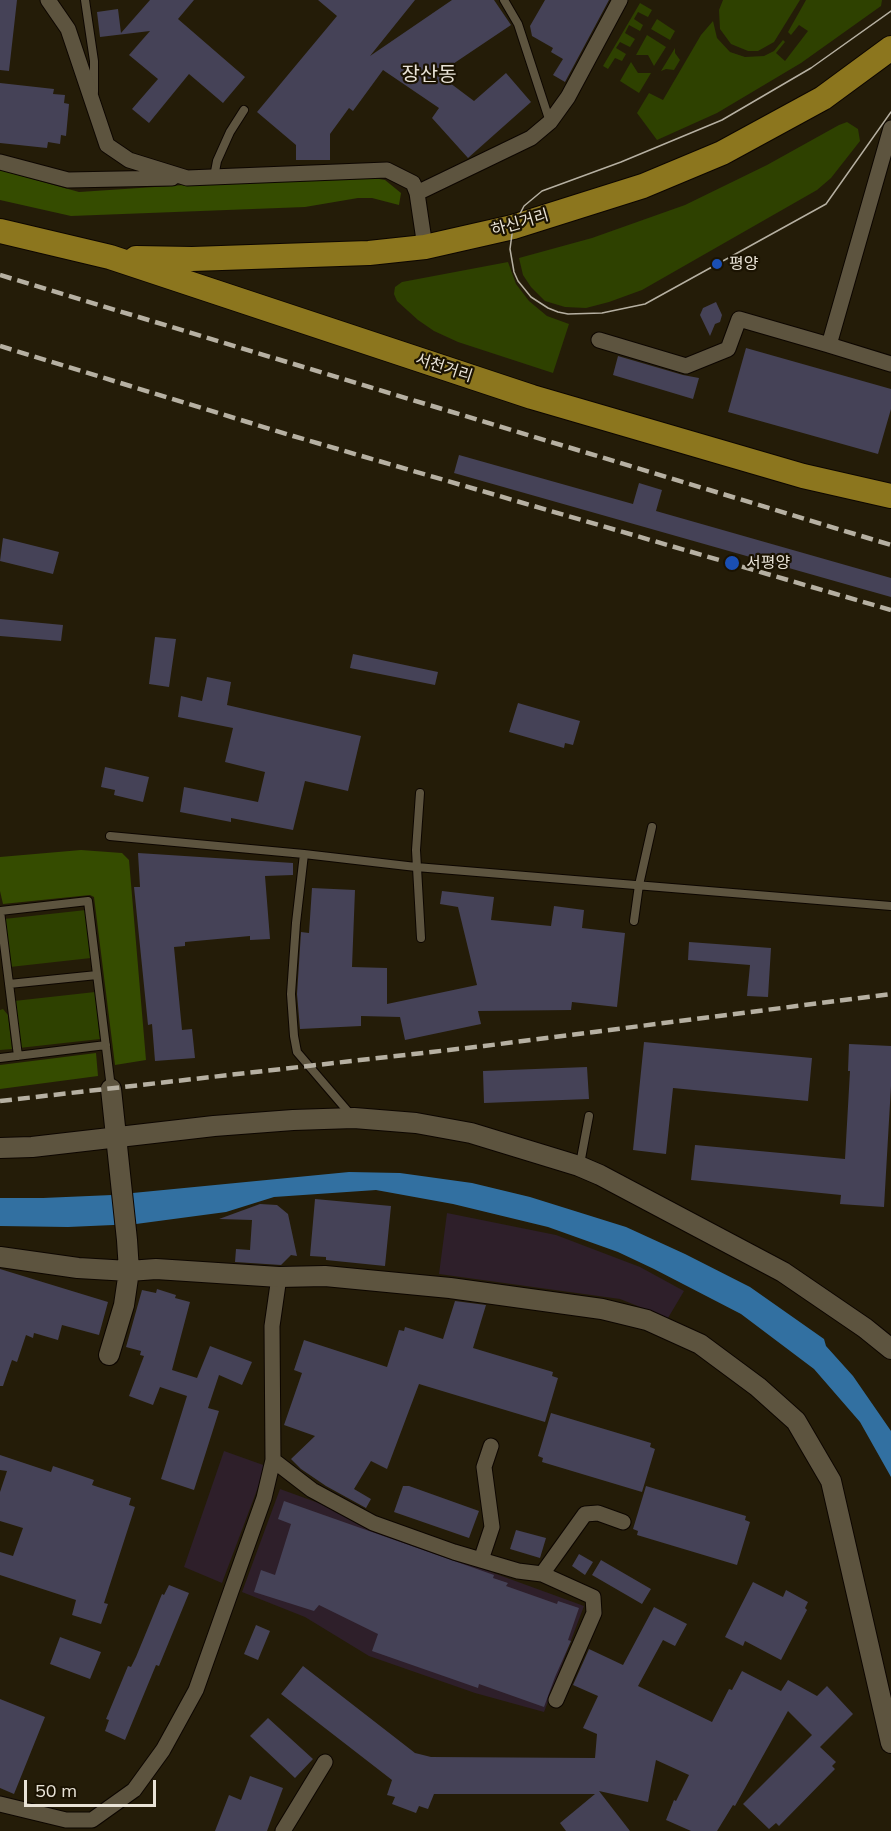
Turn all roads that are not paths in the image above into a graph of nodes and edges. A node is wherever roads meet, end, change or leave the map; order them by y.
1 (48, 0) edge
2 (85, 0) edge
3 (504, 0) edge
4 (620, 0) edge
5 (891, 48) edge
6 (94, 109) junction
7 (244, 110) dead end
8 (550, 122) junction
9 (891, 128) edge
10 (0, 162) edge
11 (214, 177) junction
12 (187, 178) junction
13 (417, 193) junction
14 (0, 231) edge
15 (425, 247) junction
16 (110, 257) junction
17 (599, 340) dead end
18 (829, 345) junction
19 (891, 364) edge
20 (891, 496) edge
21 (420, 793) dead end
22 (652, 827) dead end
23 (110, 836) dead end
24 (304, 854) junction
25 (416, 867) junction
26 (639, 885) junction
27 (891, 906) edge
28 (0, 911) edge
29 (634, 921) dead end
30 (421, 938) dead end
31 (97, 975) junction
32 (9, 984) junction
33 (106, 1045) junction
34 (18, 1056) junction
35 (0, 1058) edge
36 (111, 1089) joint
37 (589, 1116) dead end
38 (354, 1118) junction
39 (116, 1138) junction
40 (0, 1148) edge
41 (579, 1166) junction
42 (0, 1257) edge
43 (129, 1271) junction
44 (279, 1277) junction
45 (891, 1349) edge
46 (109, 1355) dead end
47 (491, 1446) dead end
48 (273, 1460) junction
49 (623, 1522) dead end
50 (481, 1560) junction
51 (542, 1574) junction
52 (556, 1700) dead end
53 (891, 1743) edge
54 (325, 1762) dead end
55 (0, 1804) edge
56 (84, 1826) edge
57 (283, 1831) edge

1 - 6 street
2 - 6 lane
3 - 8 lane
4 - 8 street
5 - 15 main road, 하신거리
6 - 12 street
7 - 11 lane
8 - 13 street
9 - 18 street
10 - 12 street
11 - 12 street
11 - 13 street
13 - 15 street
14 - 16 main road, 서천거리
15 - 16 main road, 하신거리
16 - 20 main road, 서천거리
17 - 18 street
18 - 19 street
21 - 25 lane
22 - 26 lane
23 - 24 lane
24 - 25 lane
24 - 38 lane
25 - 26 lane
25 - 30 lane
26 - 27 lane
26 - 29 lane
28 - 31 lane
28 - 32 lane
31 - 32 lane
31 - 33 lane
32 - 34 lane
33 - 34 lane
33 - 36 lane
34 - 35 lane
36 - 39 street
37 - 41 lane
38 - 39 street
38 - 41 street
39 - 40 street
39 - 43 street
41 - 45 street
42 - 43 street
43 - 44 street
43 - 46 street
44 - 48 street
44 - 53 street
47 - 50 street
48 - 50 street
48 - 56 street
49 - 51 street
50 - 51 street
51 - 52 street
54 - 57 street
55 - 56 street

